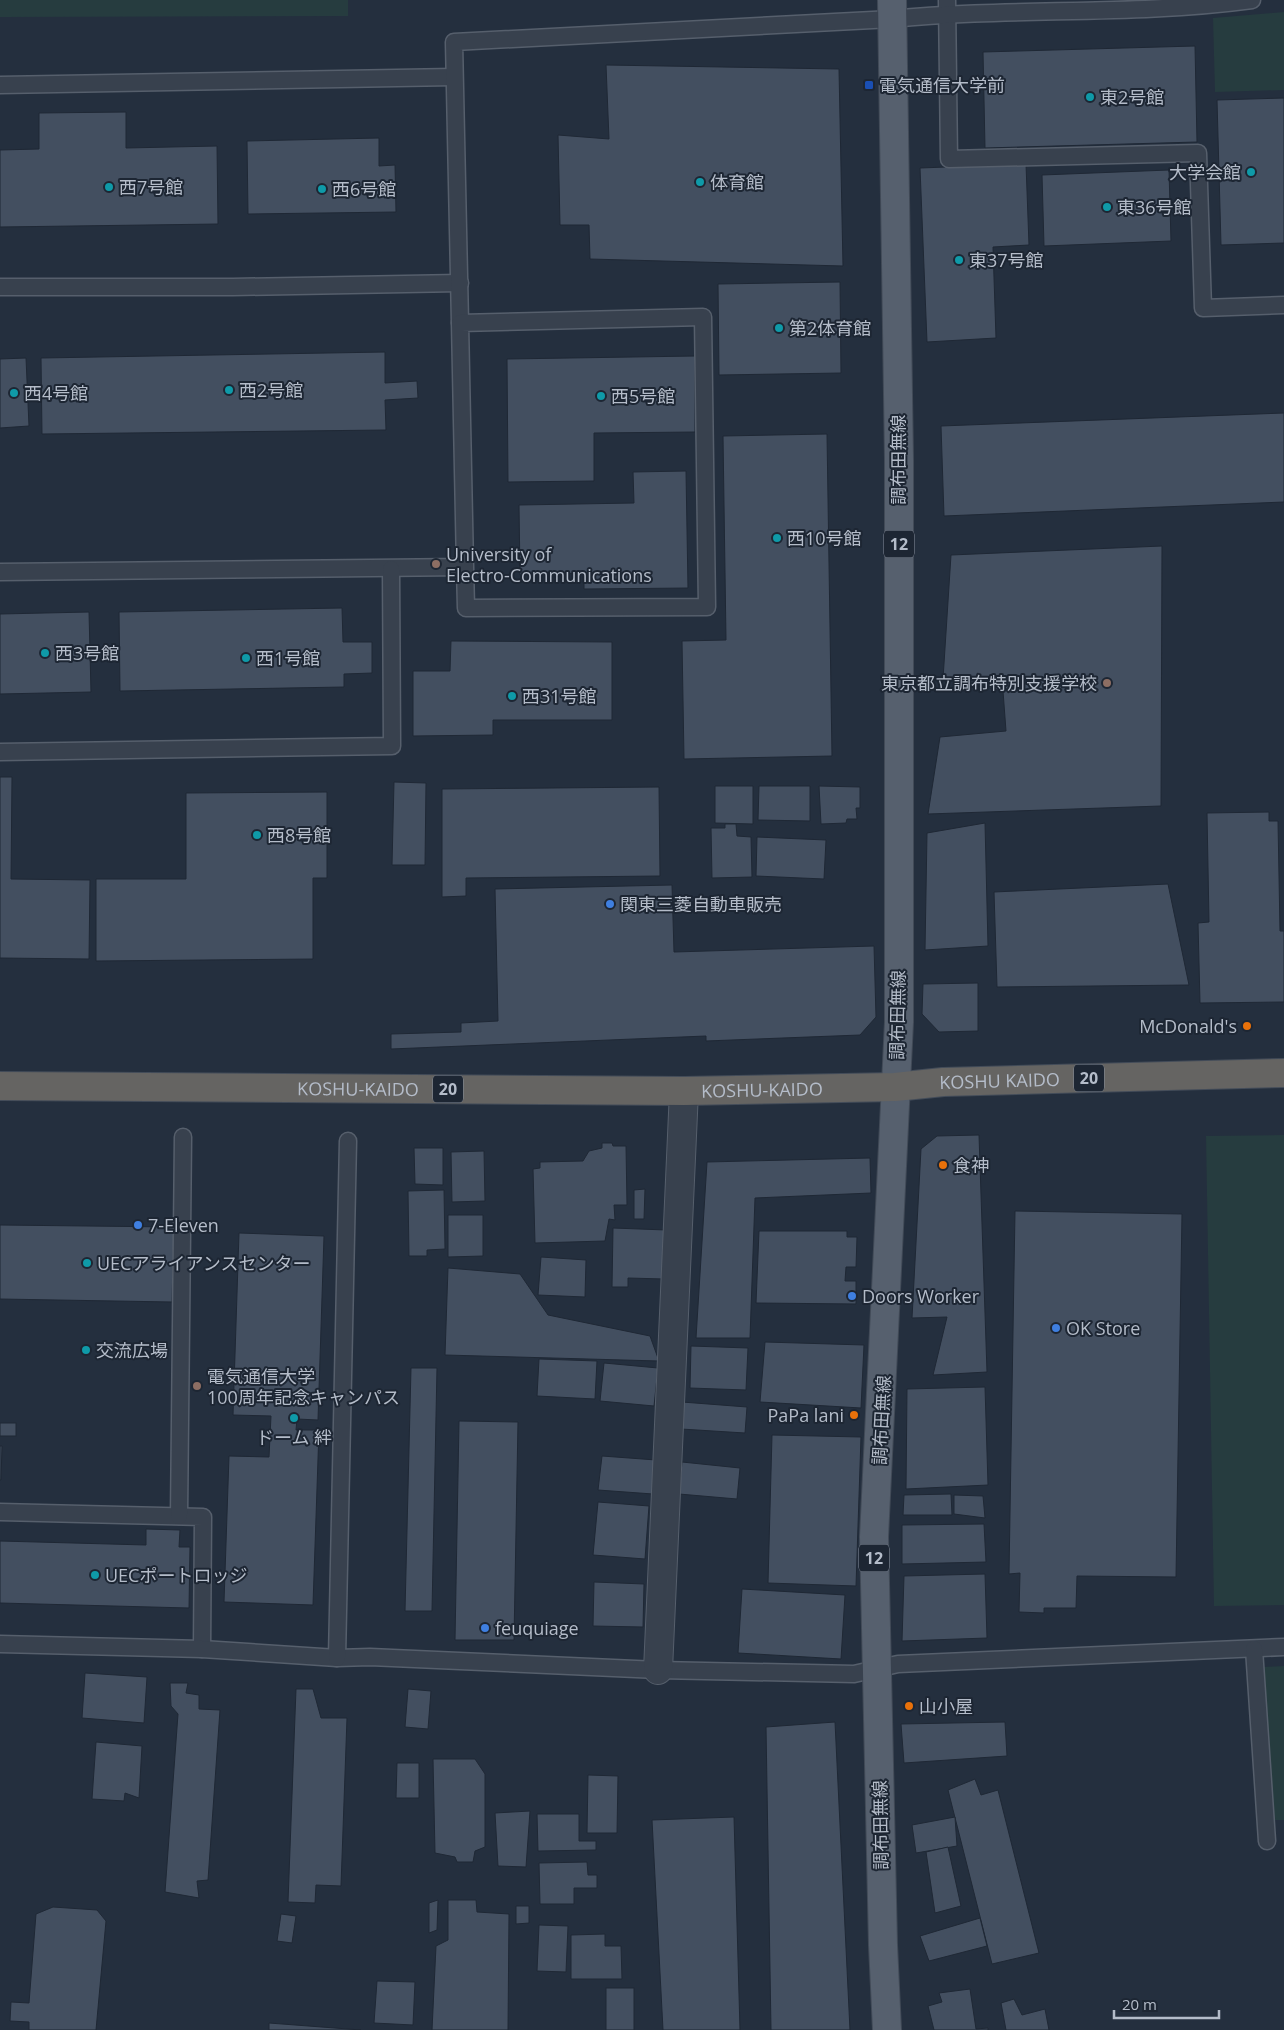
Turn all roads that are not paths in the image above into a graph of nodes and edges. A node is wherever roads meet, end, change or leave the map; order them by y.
1 (1252, 0) edge
2 (947, 7) edge
3 (892, 10) edge
4 (454, 77) junction
5 (0, 85) edge
6 (460, 283) junction
7 (0, 287) edge
8 (1284, 305) edge
9 (460, 323) junction
10 (465, 567) junction
11 (391, 569) junction
12 (0, 572) edge
13 (0, 752) edge
14 (1284, 1073) edge
15 (0, 1086) edge
16 (895, 1087) junction
17 (684, 1091) junction
18 (183, 1137) dead end
19 (348, 1141) dead end
20 (0, 1512) edge
21 (179, 1516) junction
22 (0, 1644) edge
23 (1284, 1647) edge
24 (202, 1649) junction
25 (1254, 1649) junction
26 (337, 1658) junction
27 (658, 1670) junction
28 (876, 1670) junction
29 (1267, 1841) dead end
30 (888, 2030) edge

1 - 2 lane
2 - 3 lane
2 - 8 lane
3 - 4 lane
3 - 16 main road, 調布田無線 / 12
4 - 5 lane
4 - 6 lane
6 - 7 lane
6 - 9 lane
9 - 10 lane
9 - 10 lane
10 - 11 lane
11 - 12 lane
11 - 13 lane
14 - 16 highway, KOSHU KAIDO / 20
15 - 17 highway, KOSHU-KAIDO / 20
16 - 17 highway, KOSHU-KAIDO / 20
16 - 28 main road, 調布田無線 / 12
17 - 27 street
18 - 21 lane
19 - 26 lane
20 - 21 lane
21 - 24 lane
22 - 24 lane
23 - 25 lane
24 - 26 lane
25 - 28 lane
25 - 29 lane
26 - 27 lane
27 - 28 lane
28 - 30 main road, 調布田無線 / 12

